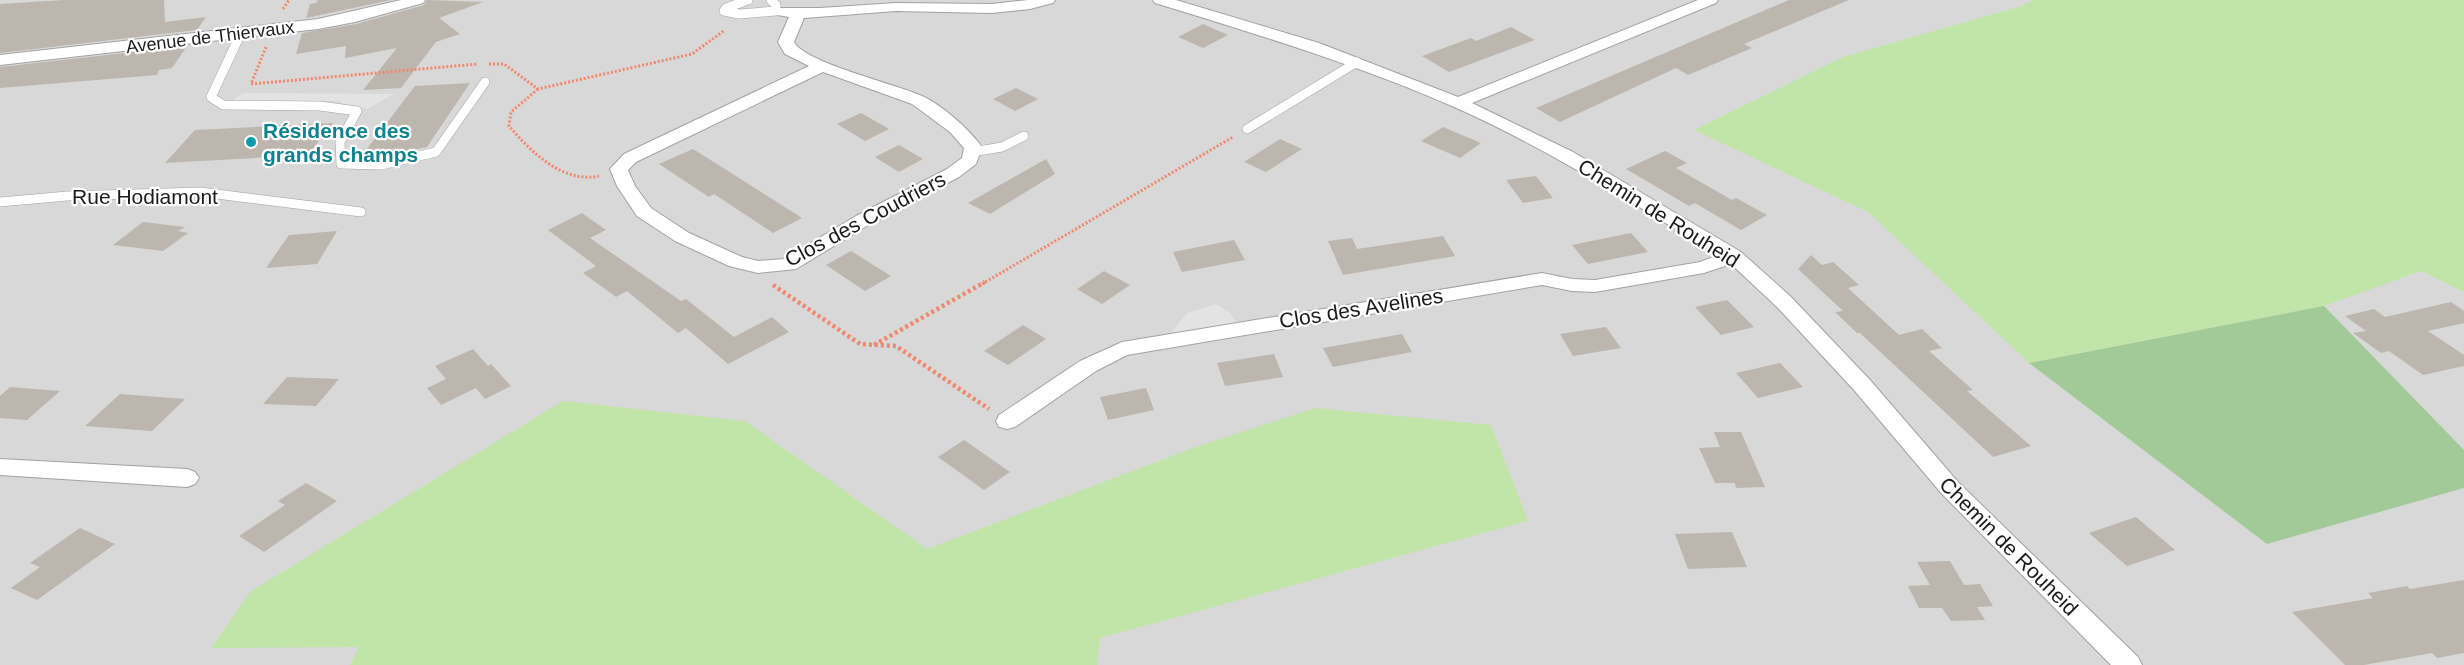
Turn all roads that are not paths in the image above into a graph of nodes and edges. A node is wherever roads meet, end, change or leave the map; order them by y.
1 (418, 0) edge
2 (748, 0) edge
3 (1048, 0) edge
4 (1160, 0) edge
5 (1218, 0) edge
6 (1711, 0) edge
7 (773, 5) edge
8 (799, 12) junction
9 (1200, 12) junction
10 (241, 33) junction
11 (0, 60) edge
12 (1357, 62) junction
13 (822, 66) junction
14 (485, 82) dead end
15 (1458, 103) junction
16 (1247, 129) road end
17 (1024, 136) dead end
18 (972, 152) junction
19 (0, 202) edge
20 (361, 212) dead end
21 (1734, 256) junction
22 (1007, 421) road end
23 (0, 467) edge
24 (187, 478) dead end
25 (2128, 665) edge

1 - 10 street, Avenue de Thiervaux
2 - 7 lane
3 - 8 street
4 - 9 street, Chemin de Rouheid
5 - 9 street
6 - 15 street
7 - 8 street
8 - 13 street
9 - 12 street, Chemin de Rouheid
10 - 11 street, Avenue de Thiervaux
10 - 14 lane
12 - 15 street, Chemin de Rouheid
12 - 16 lane
13 - 18 street
13 - 18 street, Clos des Coudriers
15 - 21 street, Chemin de Rouheid
17 - 18 lane
19 - 20 lane, Rue Hodiamont
21 - 22 street, Clos des Avelines
21 - 25 street, Chemin de Rouheid
23 - 24 street

